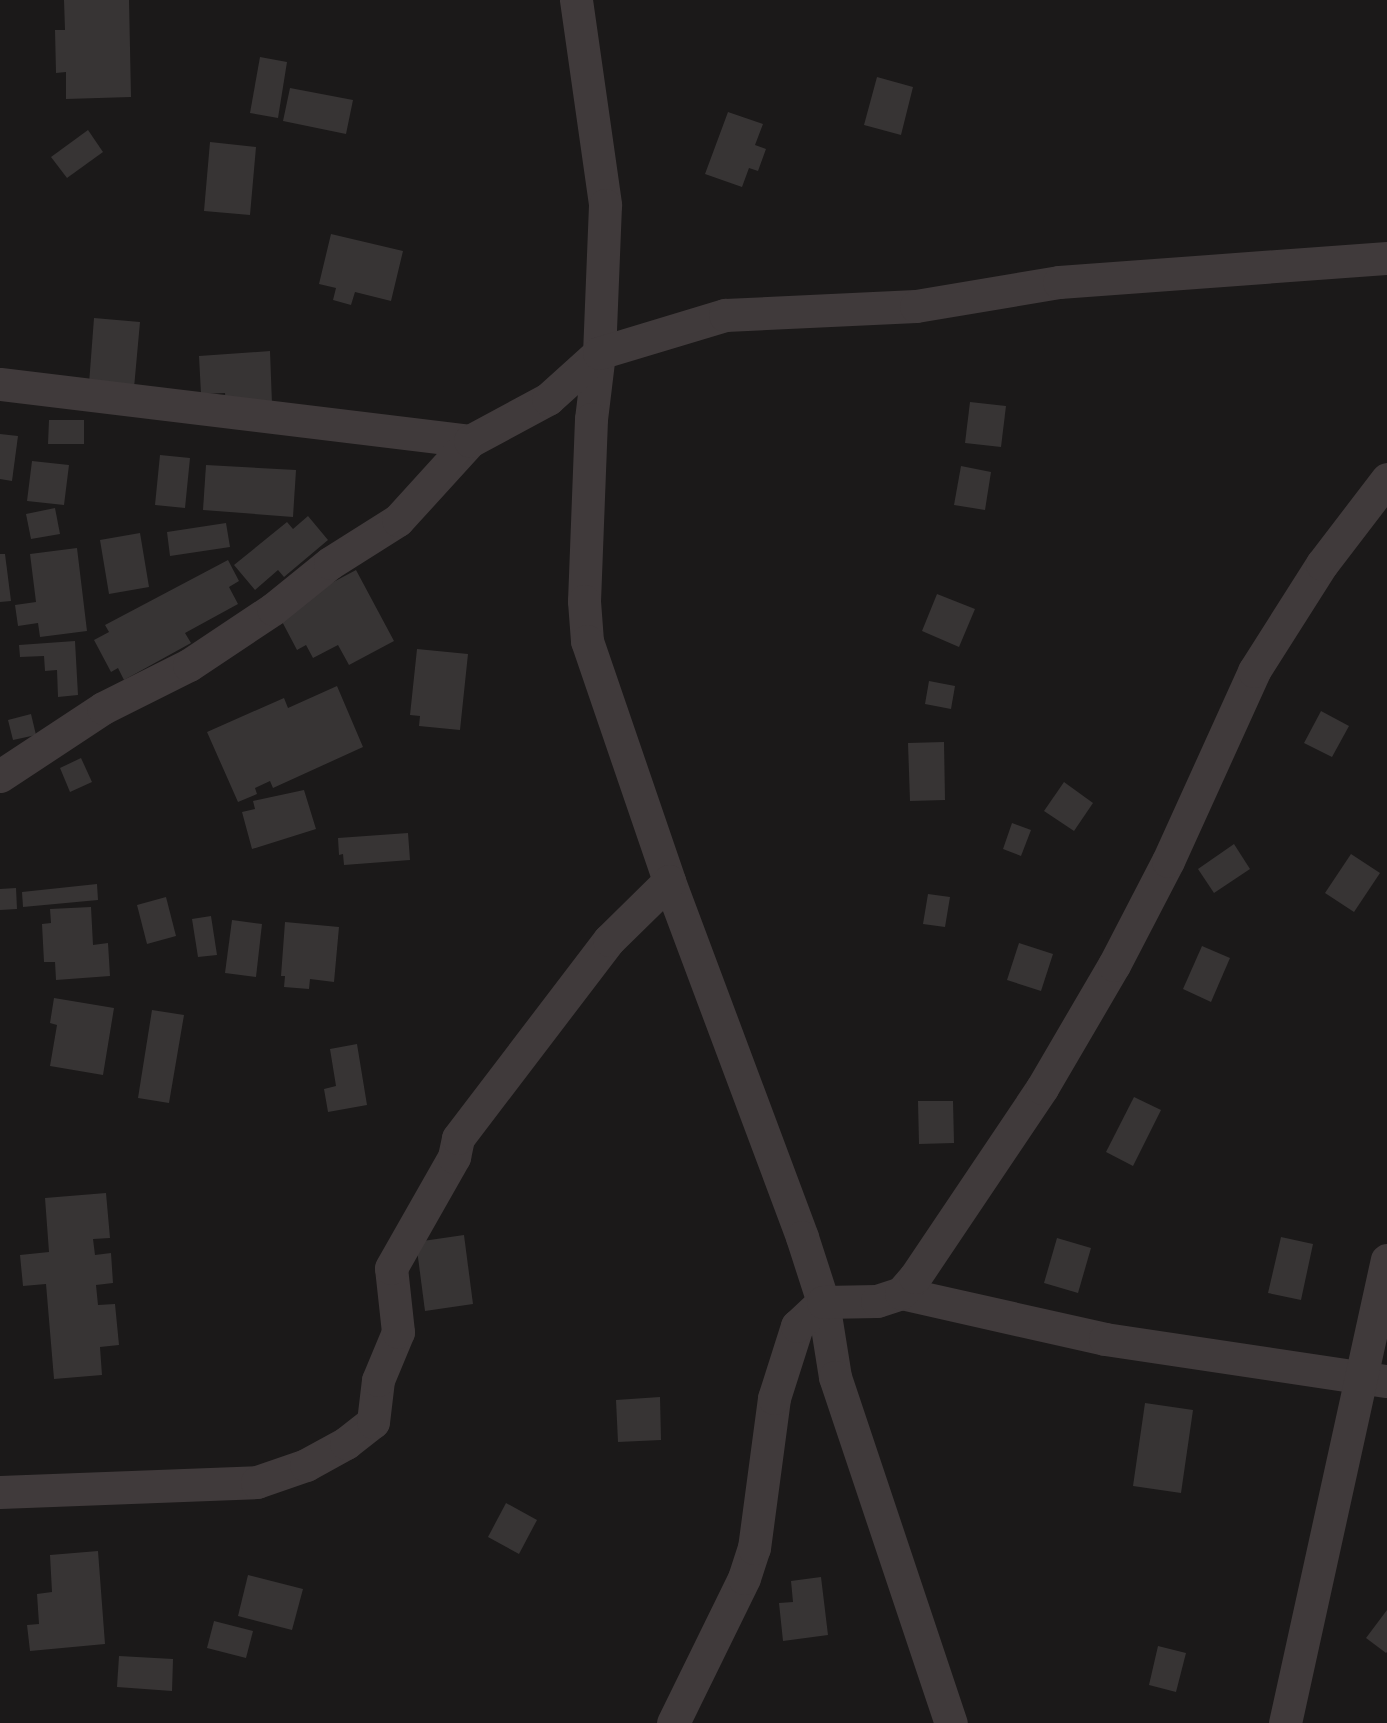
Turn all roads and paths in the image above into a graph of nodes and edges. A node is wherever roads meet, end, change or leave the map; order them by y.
1 (576, 0) edge
2 (1387, 258) edge
3 (599, 353) junction
4 (0, 384) edge
5 (470, 441) junction
6 (1387, 479) edge
7 (0, 776) edge
8 (669, 880) junction
9 (1387, 1260) edge
10 (901, 1293) junction
11 (823, 1302) junction
12 (1373, 1379) edge
13 (0, 1492) edge
14 (672, 1723) edge
15 (951, 1723) edge
16 (1285, 1723) edge

1 - 3 street
2 - 3 street
3 - 5 street
3 - 8 street
4 - 5 street
5 - 7 street
6 - 10 street
8 - 11 street
8 - 13 street
9 - 12 street
10 - 11 street
10 - 12 street
11 - 14 street
11 - 15 street
12 - 16 street

